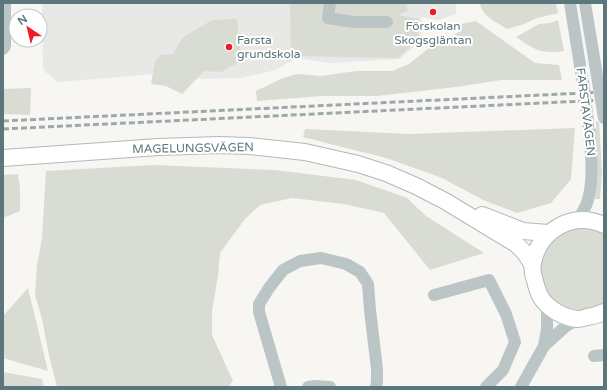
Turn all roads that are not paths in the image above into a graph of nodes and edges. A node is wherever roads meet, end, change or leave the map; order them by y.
1 (6, 3) edge
2 (330, 3) edge
3 (570, 3) edge
4 (585, 3) edge
5 (387, 22) dead end
6 (3, 49) edge
7 (604, 118) edge
8 (3, 158) edge
9 (445, 201) junction
10 (578, 220) junction
11 (604, 225) edge
12 (548, 233) junction
13 (532, 264) junction
14 (434, 295) dead end
15 (547, 304) junction
16 (604, 312) edge
17 (578, 319) junction
18 (544, 346) junction
19 (281, 387) edge
20 (313, 387) edge
21 (330, 387) edge
22 (376, 387) edge
23 (486, 387) edge
24 (521, 387) edge

1 - 6 street
2 - 5 street
3 - 10 street, FARSTAVÄGEN, bridge
4 - 7 street, FARSTAVÄGEN, bridge
8 - 9 main road, MAGELUNGSVÄGEN
9 - 12 main road, MAGELUNGSVÄGEN
9 - 13 main road, MAGELUNGSVÄGEN
10 - 11 main road
10 - 12 main road
12 - 13 main road
13 - 15 main road
14 - 23 street
15 - 17 main road
15 - 18 street
16 - 17 main road
17 - 18 street
18 - 24 street
19 - 22 street
20 - 21 street

